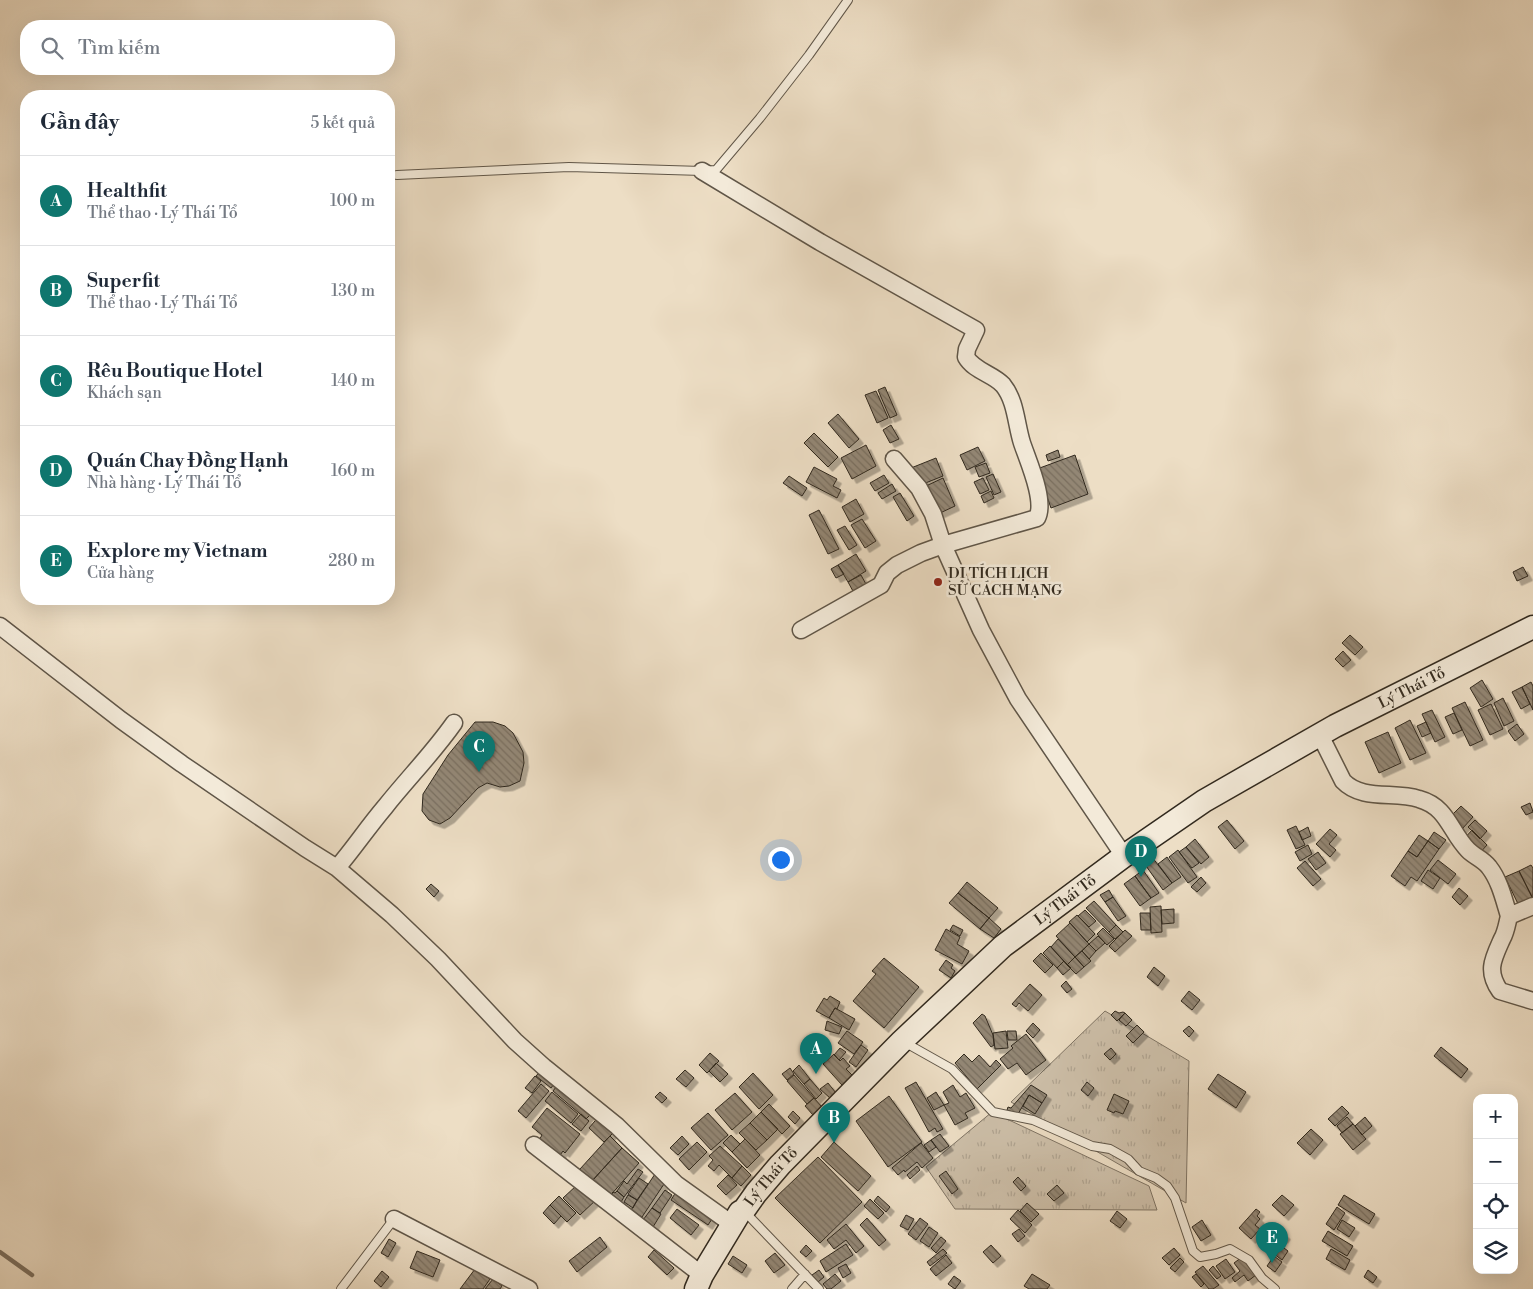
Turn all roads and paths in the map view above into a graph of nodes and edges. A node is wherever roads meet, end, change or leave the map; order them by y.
1 (848, 0) edge
2 (702, 171) junction
3 (397, 174) dead end
4 (894, 459) dead end
5 (943, 544) junction
6 (0, 626) edge
7 (1533, 627) edge
8 (801, 630) dead end
9 (454, 723) dead end
10 (1320, 734) junction
11 (1124, 856) junction
12 (337, 868) junction
13 (1533, 906) edge
14 (1509, 916) junction
15 (1533, 1000) edge
16 (902, 1041) junction
17 (534, 1145) dead end
18 (738, 1217) junction
19 (394, 1219) joint
20 (805, 1274) junction
21 (699, 1282) edge
22 (340, 1289) edge
23 (530, 1289) edge
24 (792, 1289) edge
25 (818, 1289) edge
26 (1275, 1289) edge

1 - 2 lane
2 - 3 lane
2 - 5 street
4 - 5 street
5 - 8 street
5 - 11 street
6 - 12 street
7 - 10 street, Lý Thái Tổ
9 - 12 street
10 - 11 street, Lý Thái Tổ
10 - 14 street
11 - 16 street, Lý Thái Tổ
12 - 18 street
13 - 14 street
14 - 15 street
16 - 18 street, Lý Thái Tổ
16 - 26 lane
17 - 21 street
18 - 20 lane
18 - 21 street, Lý Thái Tổ
19 - 22 lane
19 - 23 street
20 - 24 lane
20 - 25 lane

